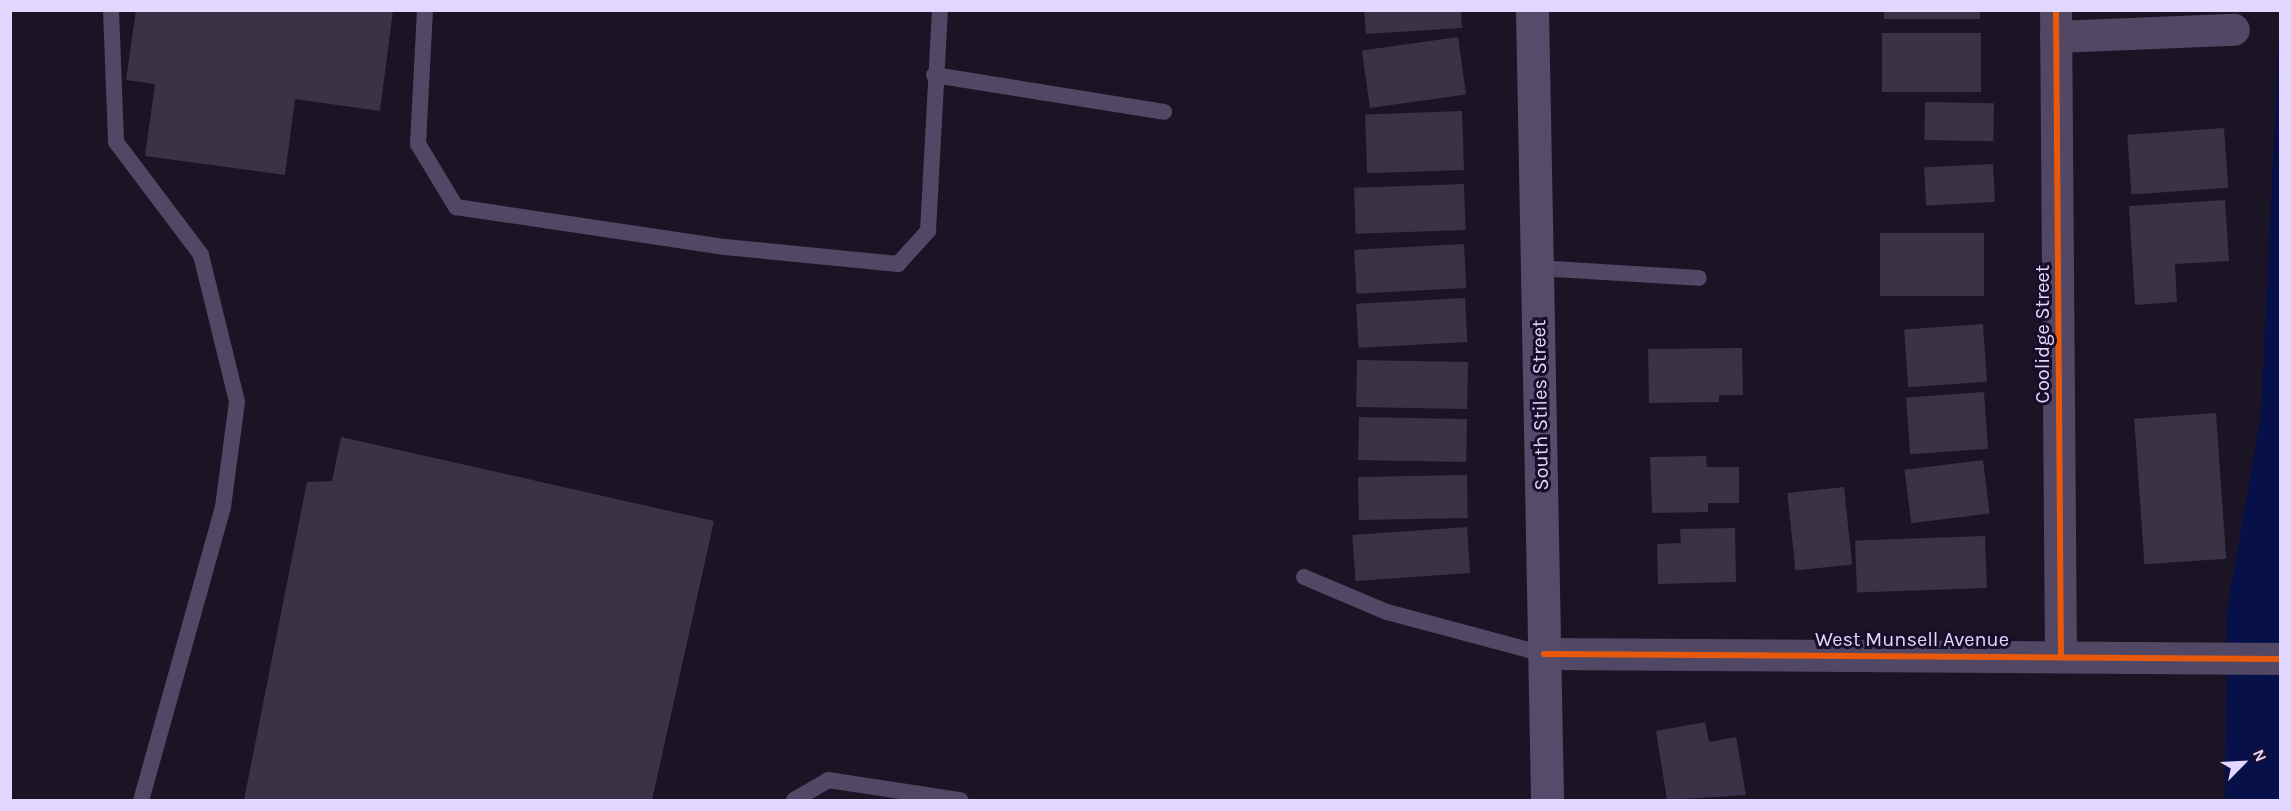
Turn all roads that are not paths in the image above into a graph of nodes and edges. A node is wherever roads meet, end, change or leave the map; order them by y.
1 (111, 10) edge
2 (425, 10) edge
3 (940, 10) edge
4 (1532, 10) edge
5 (2056, 24) edge
6 (2234, 30) dead end
7 (934, 75) junction
8 (1164, 112) dead end
9 (1537, 268) junction
10 (1699, 278) dead end
11 (1304, 577) dead end
12 (1544, 654) junction
13 (2061, 656) junction
14 (2280, 659) edge
15 (141, 801) edge
16 (794, 801) edge
17 (961, 801) edge
18 (1547, 801) edge

1 - 15 lane
2 - 7 lane
3 - 7 lane
4 - 9 main road, South Stiles Street
5 - 6 street
5 - 13 street, Coolidge Street
7 - 8 lane
9 - 10 lane
9 - 12 main road, South Stiles Street
11 - 12 lane
12 - 13 street, West Munsell Avenue
12 - 18 main road, South Stiles Street
13 - 14 street, West Munsell Avenue
16 - 17 lane

